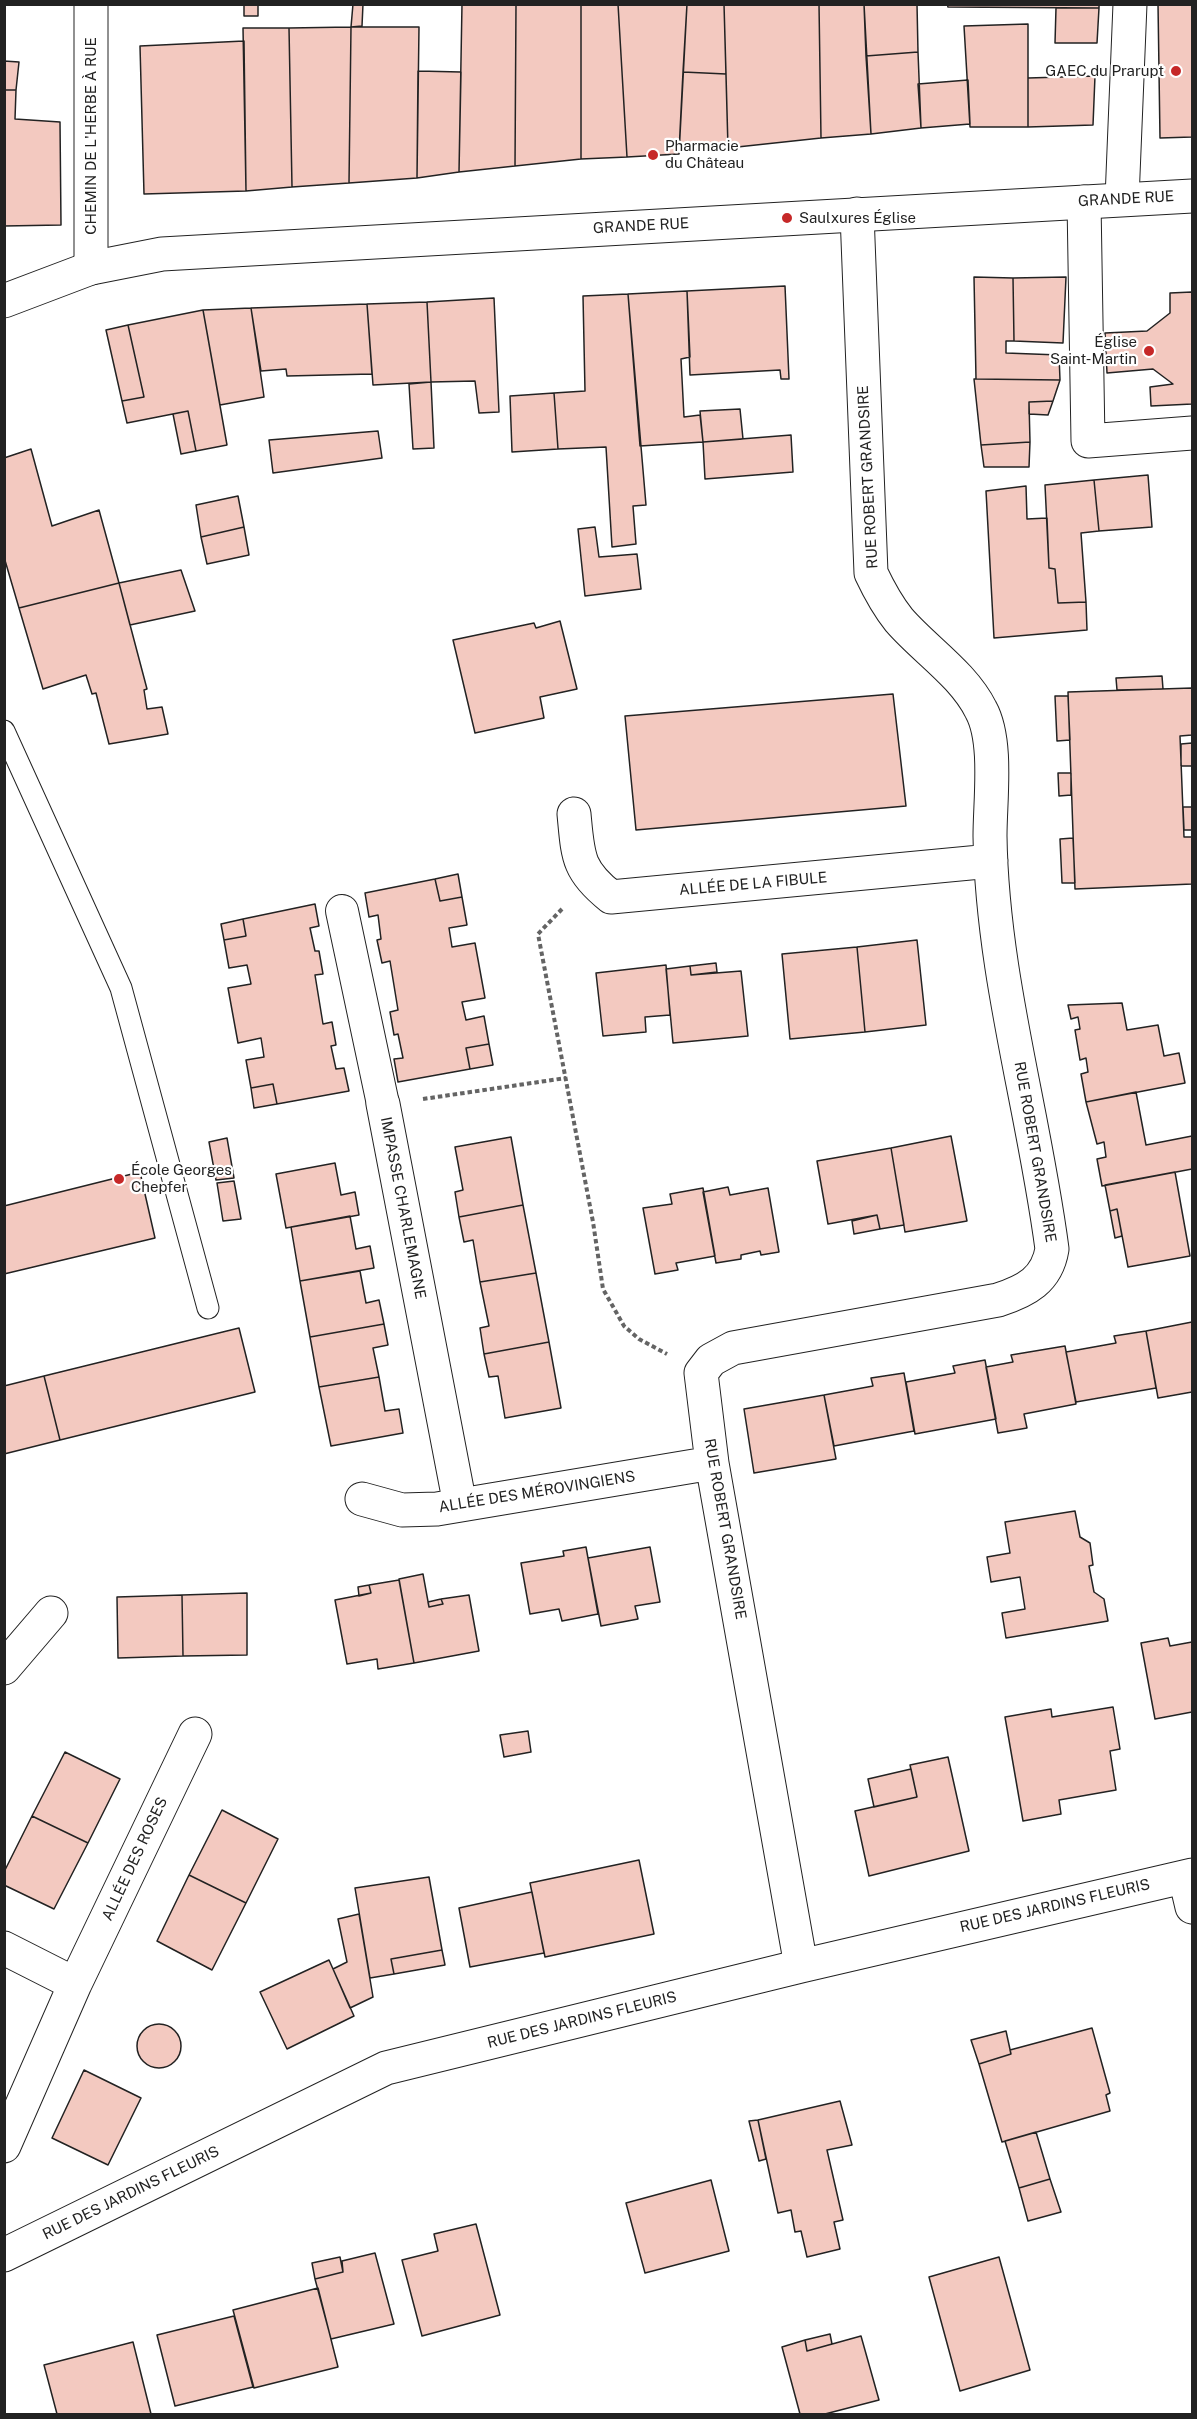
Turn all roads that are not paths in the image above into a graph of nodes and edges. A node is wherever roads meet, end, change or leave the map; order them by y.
1 (91, 4) edge
2 (1130, 4) edge
3 (1192, 196) edge
4 (1122, 199) junction
5 (1084, 202) junction
6 (856, 214) junction
7 (91, 268) junction
8 (4, 301) edge
9 (1192, 432) edge
10 (4, 731) edge
11 (574, 814) dead end
12 (991, 861) junction
13 (342, 911) dead end
14 (383, 1104) joint
15 (208, 1308) dead end
16 (712, 1463) junction
17 (362, 1499) dead end
18 (460, 1505) junction
19 (51, 1613) dead end
20 (4, 1668) edge
21 (195, 1734) dead end
22 (1190, 1886) edge
23 (4, 1948) edge
24 (801, 1966) junction
25 (75, 1984) junction
26 (4, 2146) edge
27 (4, 2255) edge

1 - 7 street, CHEMIN DE L'HERBE À RUE
2 - 4 street
3 - 4 street, GRANDE RUE
4 - 5 street, GRANDE RUE
5 - 6 street, GRANDE RUE
5 - 9 street
6 - 7 street, GRANDE RUE
6 - 12 street, RUE ROBERT GRANDSIRE
7 - 8 street, GRANDE RUE
10 - 15 lane
11 - 12 street, ALLÉE DE LA FIBULE
12 - 16 street, RUE ROBERT GRANDSIRE
13 - 14 street, IMPASSE CHARLEMAGNE
14 - 18 street, IMPASSE CHARLEMAGNE
16 - 18 street, ALLÉE DES MÉROVINGIENS
16 - 24 street, RUE ROBERT GRANDSIRE
17 - 18 street, ALLÉE DES MÉROVINGIENS
19 - 20 street
21 - 25 street, ALLÉE DES ROSES
22 - 24 street, RUE DES JARDINS FLEURIS
23 - 25 street
24 - 27 street, RUE DES JARDINS FLEURIS
25 - 26 street, ALLÉE DES ROSES

